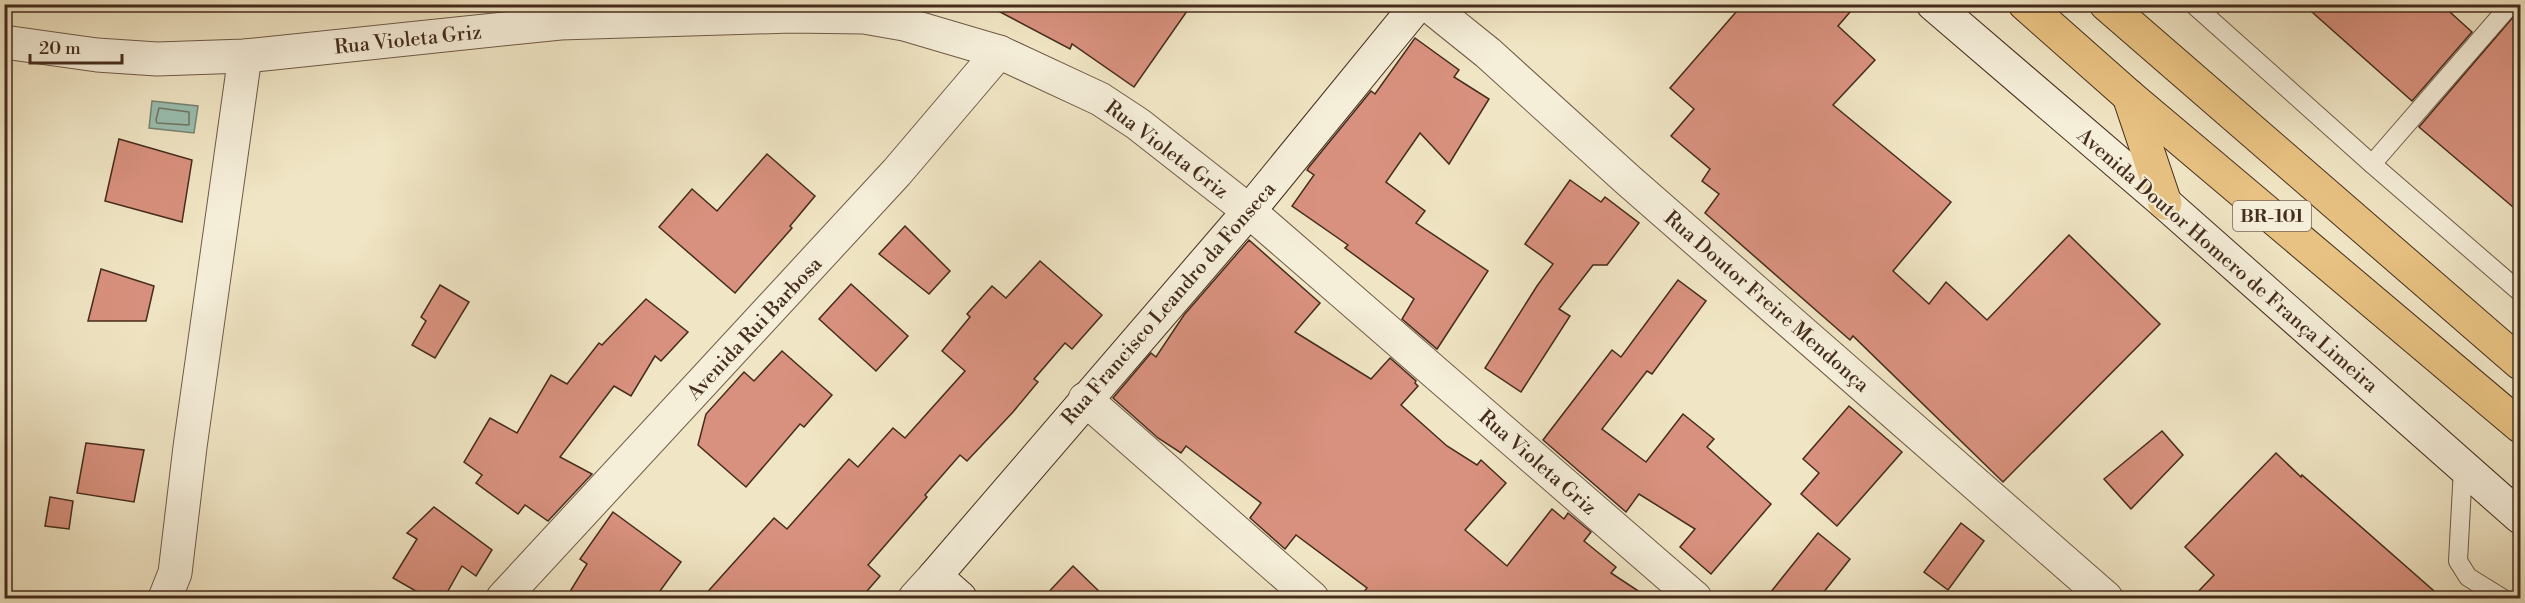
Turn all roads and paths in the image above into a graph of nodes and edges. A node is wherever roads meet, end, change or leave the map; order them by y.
1 (1418, 4) edge
2 (1427, 4) edge
3 (1933, 4) edge
4 (2025, 4) edge
5 (2106, 4) edge
6 (2193, 4) edge
7 (2511, 4) edge
8 (4, 42) edge
9 (999, 52) junction
10 (245, 56) junction
11 (2129, 96) junction
12 (2372, 164) junction
13 (2165, 203) junction
14 (1249, 211) junction
15 (2520, 292) edge
16 (2520, 363) edge
17 (1085, 399) junction
18 (2520, 426) edge
19 (2463, 468) junction
20 (2520, 517) edge
21 (925, 587) edge
22 (165, 598) edge
23 (503, 598) edge
24 (960, 598) edge
25 (1312, 598) edge
26 (1695, 598) edge
27 (2106, 598) edge
28 (2502, 598) edge

1 - 14 street, Rua Francisco Leandro da Fonseca
2 - 27 street, Rua Doutor Freire Mendonça
3 - 13 street, Avenida Doutor Homero de França Limeira
4 - 11 highway, BR-101
5 - 16 highway, BR-101
6 - 12 lane
7 - 12 lane
8 - 10 street, Rua Violeta Griz
9 - 10 street, Rua Violeta Griz
9 - 14 street, Rua Violeta Griz
9 - 23 street, Avenida Rui Barbosa
10 - 22 street
11 - 13 highway
11 - 18 highway, BR-101
12 - 15 lane
13 - 19 street, Avenida Doutor Homero de França Limeira
14 - 17 street, Rua Francisco Leandro da Fonseca
14 - 26 street, Rua Violeta Griz
17 - 21 street, Rua Francisco Leandro da Fonseca
17 - 25 street
19 - 20 street, Avenida Doutor Homero de França Limeira
19 - 28 lane
21 - 24 street

